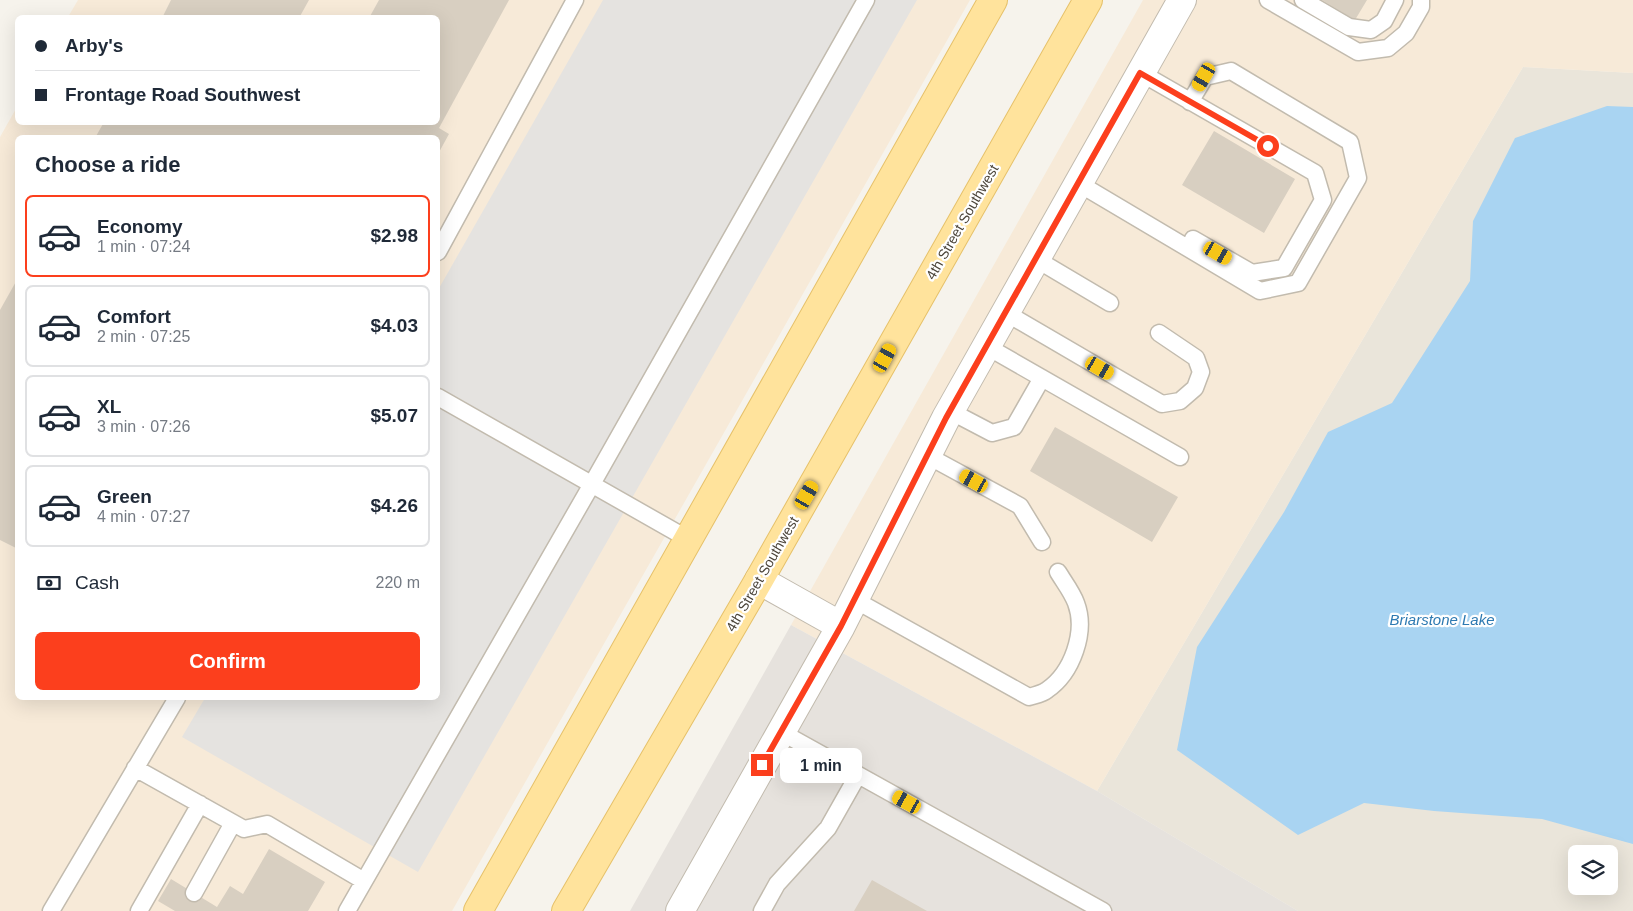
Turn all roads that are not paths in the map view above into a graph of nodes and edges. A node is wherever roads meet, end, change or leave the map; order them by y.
1 (575, 0) edge
2 (866, 0) edge
3 (993, 0) edge
4 (1088, 0) edge
5 (1182, 0) edge
6 (1304, 0) edge
7 (1395, 0) edge
8 (1422, 0) edge
9 (1273, 1) edge
10 (1140, 73) junction
11 (1190, 102) junction
12 (1078, 184) junction
13 (1156, 230) junction
14 (440, 248) edge
15 (1036, 259) junction
16 (1110, 303) dead end
17 (1006, 313) junction
18 (1159, 333) dead end
19 (986, 346) junction
20 (1042, 378) junction
21 (440, 398) edge
22 (950, 410) junction
23 (928, 456) junction
24 (1180, 457) dead end
25 (592, 484) junction
26 (688, 539) junction
27 (1042, 542) dead end
28 (1058, 572) dead end
29 (759, 580) junction
30 (855, 600) junction
31 (841, 626) junction
32 (175, 700) edge
33 (781, 732) junction
34 (135, 768) junction
35 (858, 775) junction
36 (200, 804) junction
37 (234, 823) junction
38 (364, 881) junction
39 (194, 893) dead end
40 (51, 911) edge
41 (138, 911) edge
42 (346, 911) edge
43 (478, 911) edge
44 (566, 911) edge
45 (680, 911) edge
46 (762, 911) edge
47 (1103, 911) edge

1 - 14 lane
2 - 25 lane
3 - 26 main road
4 - 29 main road, 4th Street Southwest
5 - 10 street
6 - 7 lane
8 - 9 lane
10 - 11 lane
10 - 12 street
11 - 13 lane
11 - 13 lane
12 - 13 lane
12 - 15 street
15 - 16 lane
15 - 17 street
17 - 18 lane
17 - 19 street
19 - 20 lane
19 - 22 street
20 - 22 lane
20 - 24 lane
21 - 25 lane
22 - 23 street
23 - 27 lane
23 - 30 street
25 - 26 lane
25 - 38 lane
26 - 43 main road
28 - 30 lane
29 - 31 street
29 - 44 main road, 4th Street Southwest
30 - 31 street
31 - 33 street
32 - 34 lane
33 - 35 lane
33 - 45 street
34 - 36 lane
34 - 40 lane
35 - 46 lane
35 - 47 lane
36 - 37 lane
36 - 41 lane
37 - 38 lane
37 - 39 lane
38 - 42 lane

